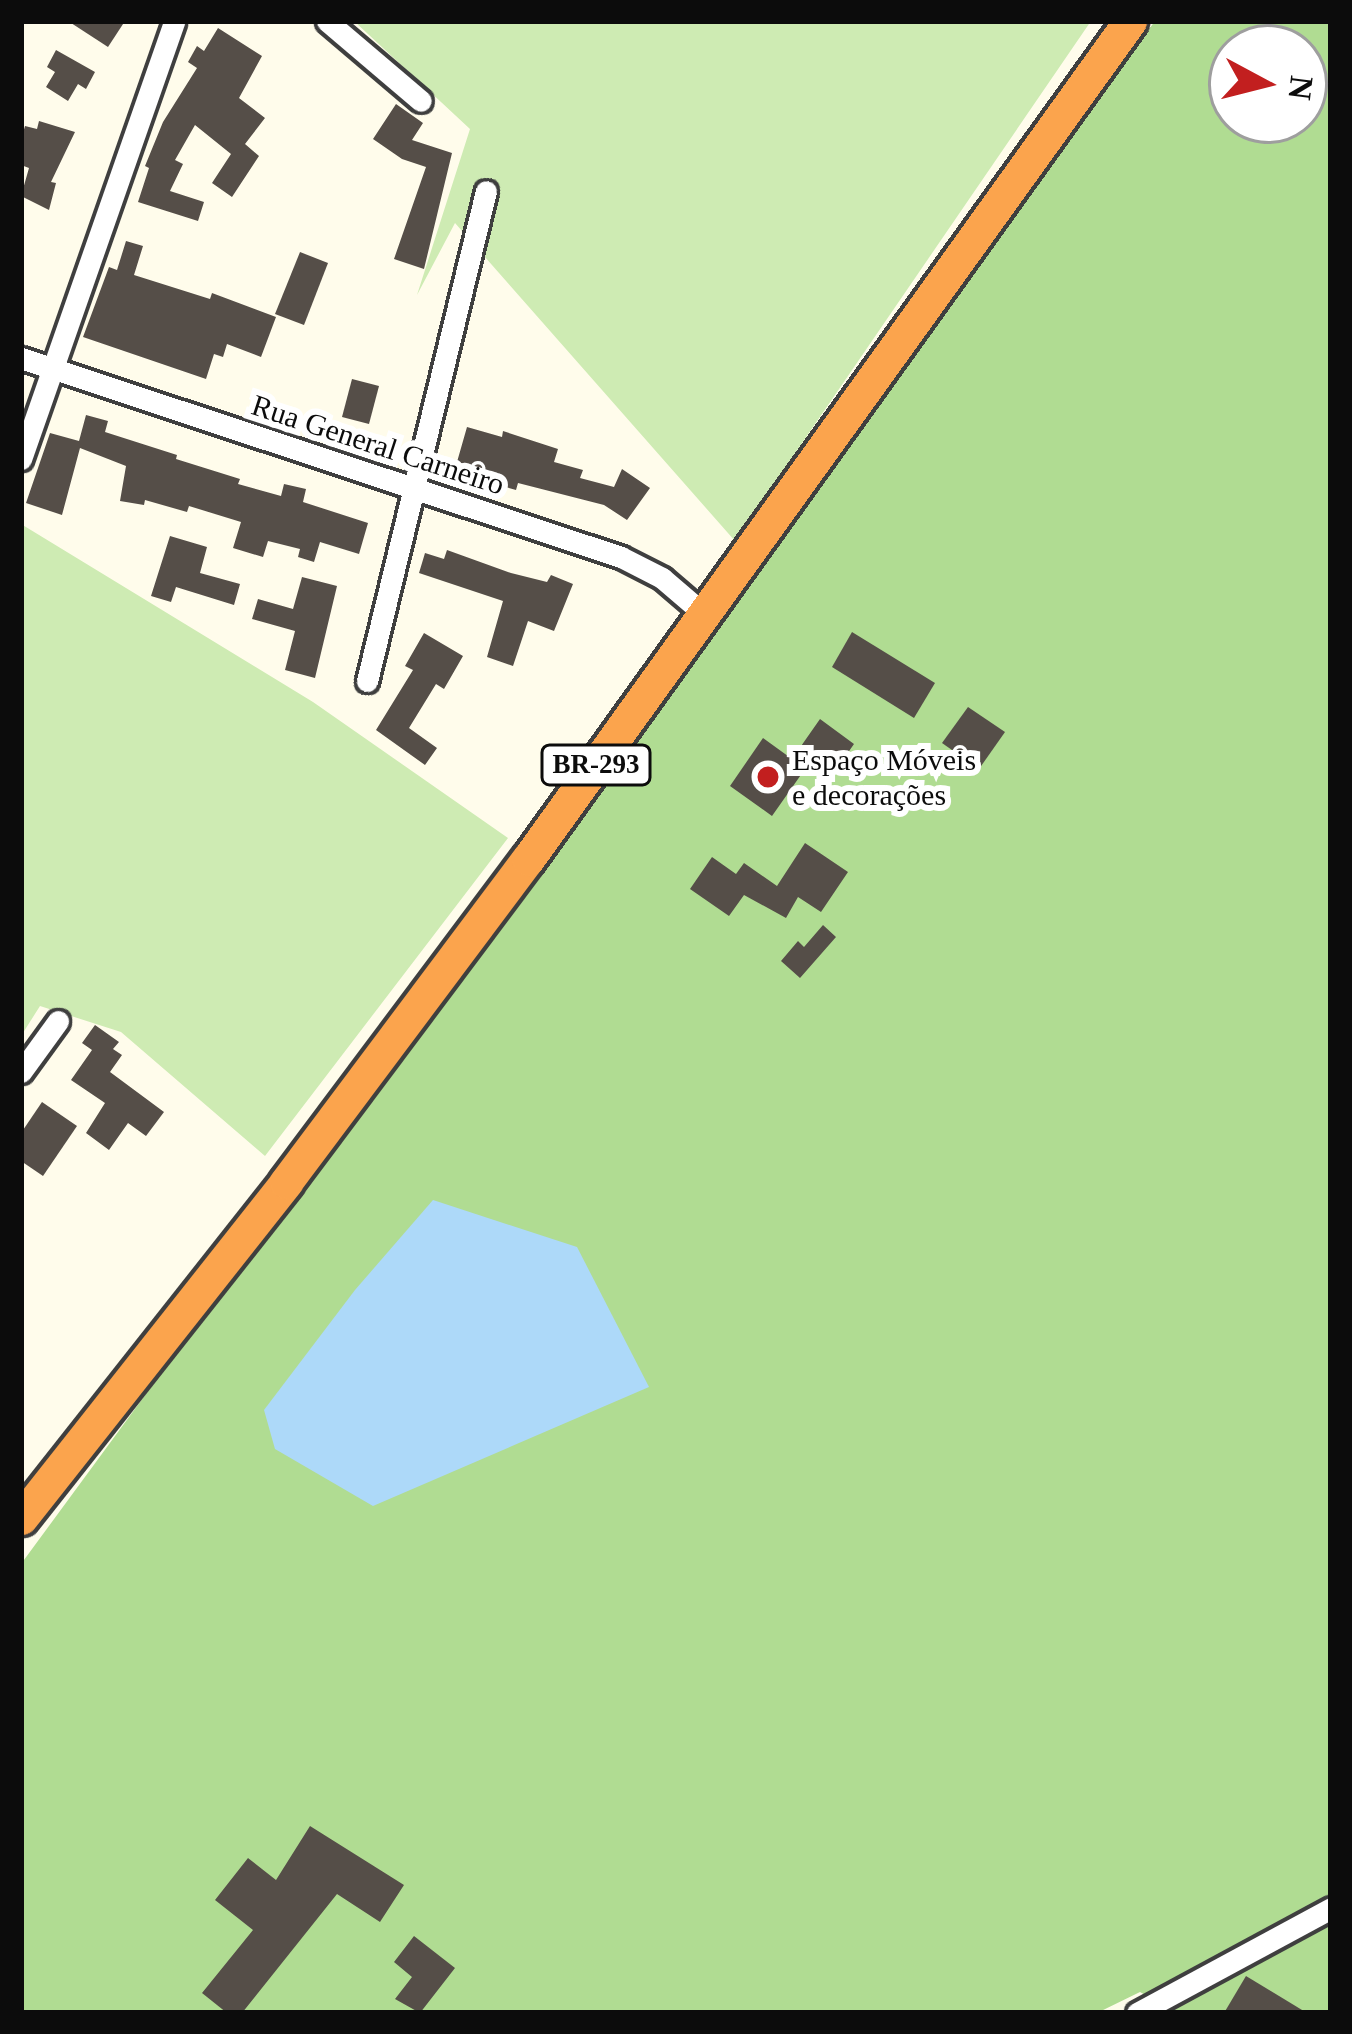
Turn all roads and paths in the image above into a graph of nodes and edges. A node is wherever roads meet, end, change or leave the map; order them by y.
1 (174, 21) edge
2 (327, 21) edge
3 (1130, 21) edge
4 (422, 100) dead end
5 (487, 191) dead end
6 (21, 358) edge
7 (50, 369) junction
8 (21, 459) edge
9 (418, 489) junction
10 (704, 614) junction
11 (368, 681) dead end
12 (58, 1021) dead end
13 (21, 1072) edge
14 (32, 1506) edge
15 (21, 1530) edge
16 (1331, 1908) edge
17 (1137, 2013) edge

1 - 7 street
2 - 4 street
3 - 10 highway, BR-293
5 - 9 street
6 - 7 street, Rua General Carneiro
7 - 8 street
7 - 9 street, Rua General Carneiro
9 - 10 street, Rua General Carneiro
9 - 11 street
10 - 14 highway, BR-293
12 - 13 street
14 - 15 highway, BR-293
16 - 17 street

